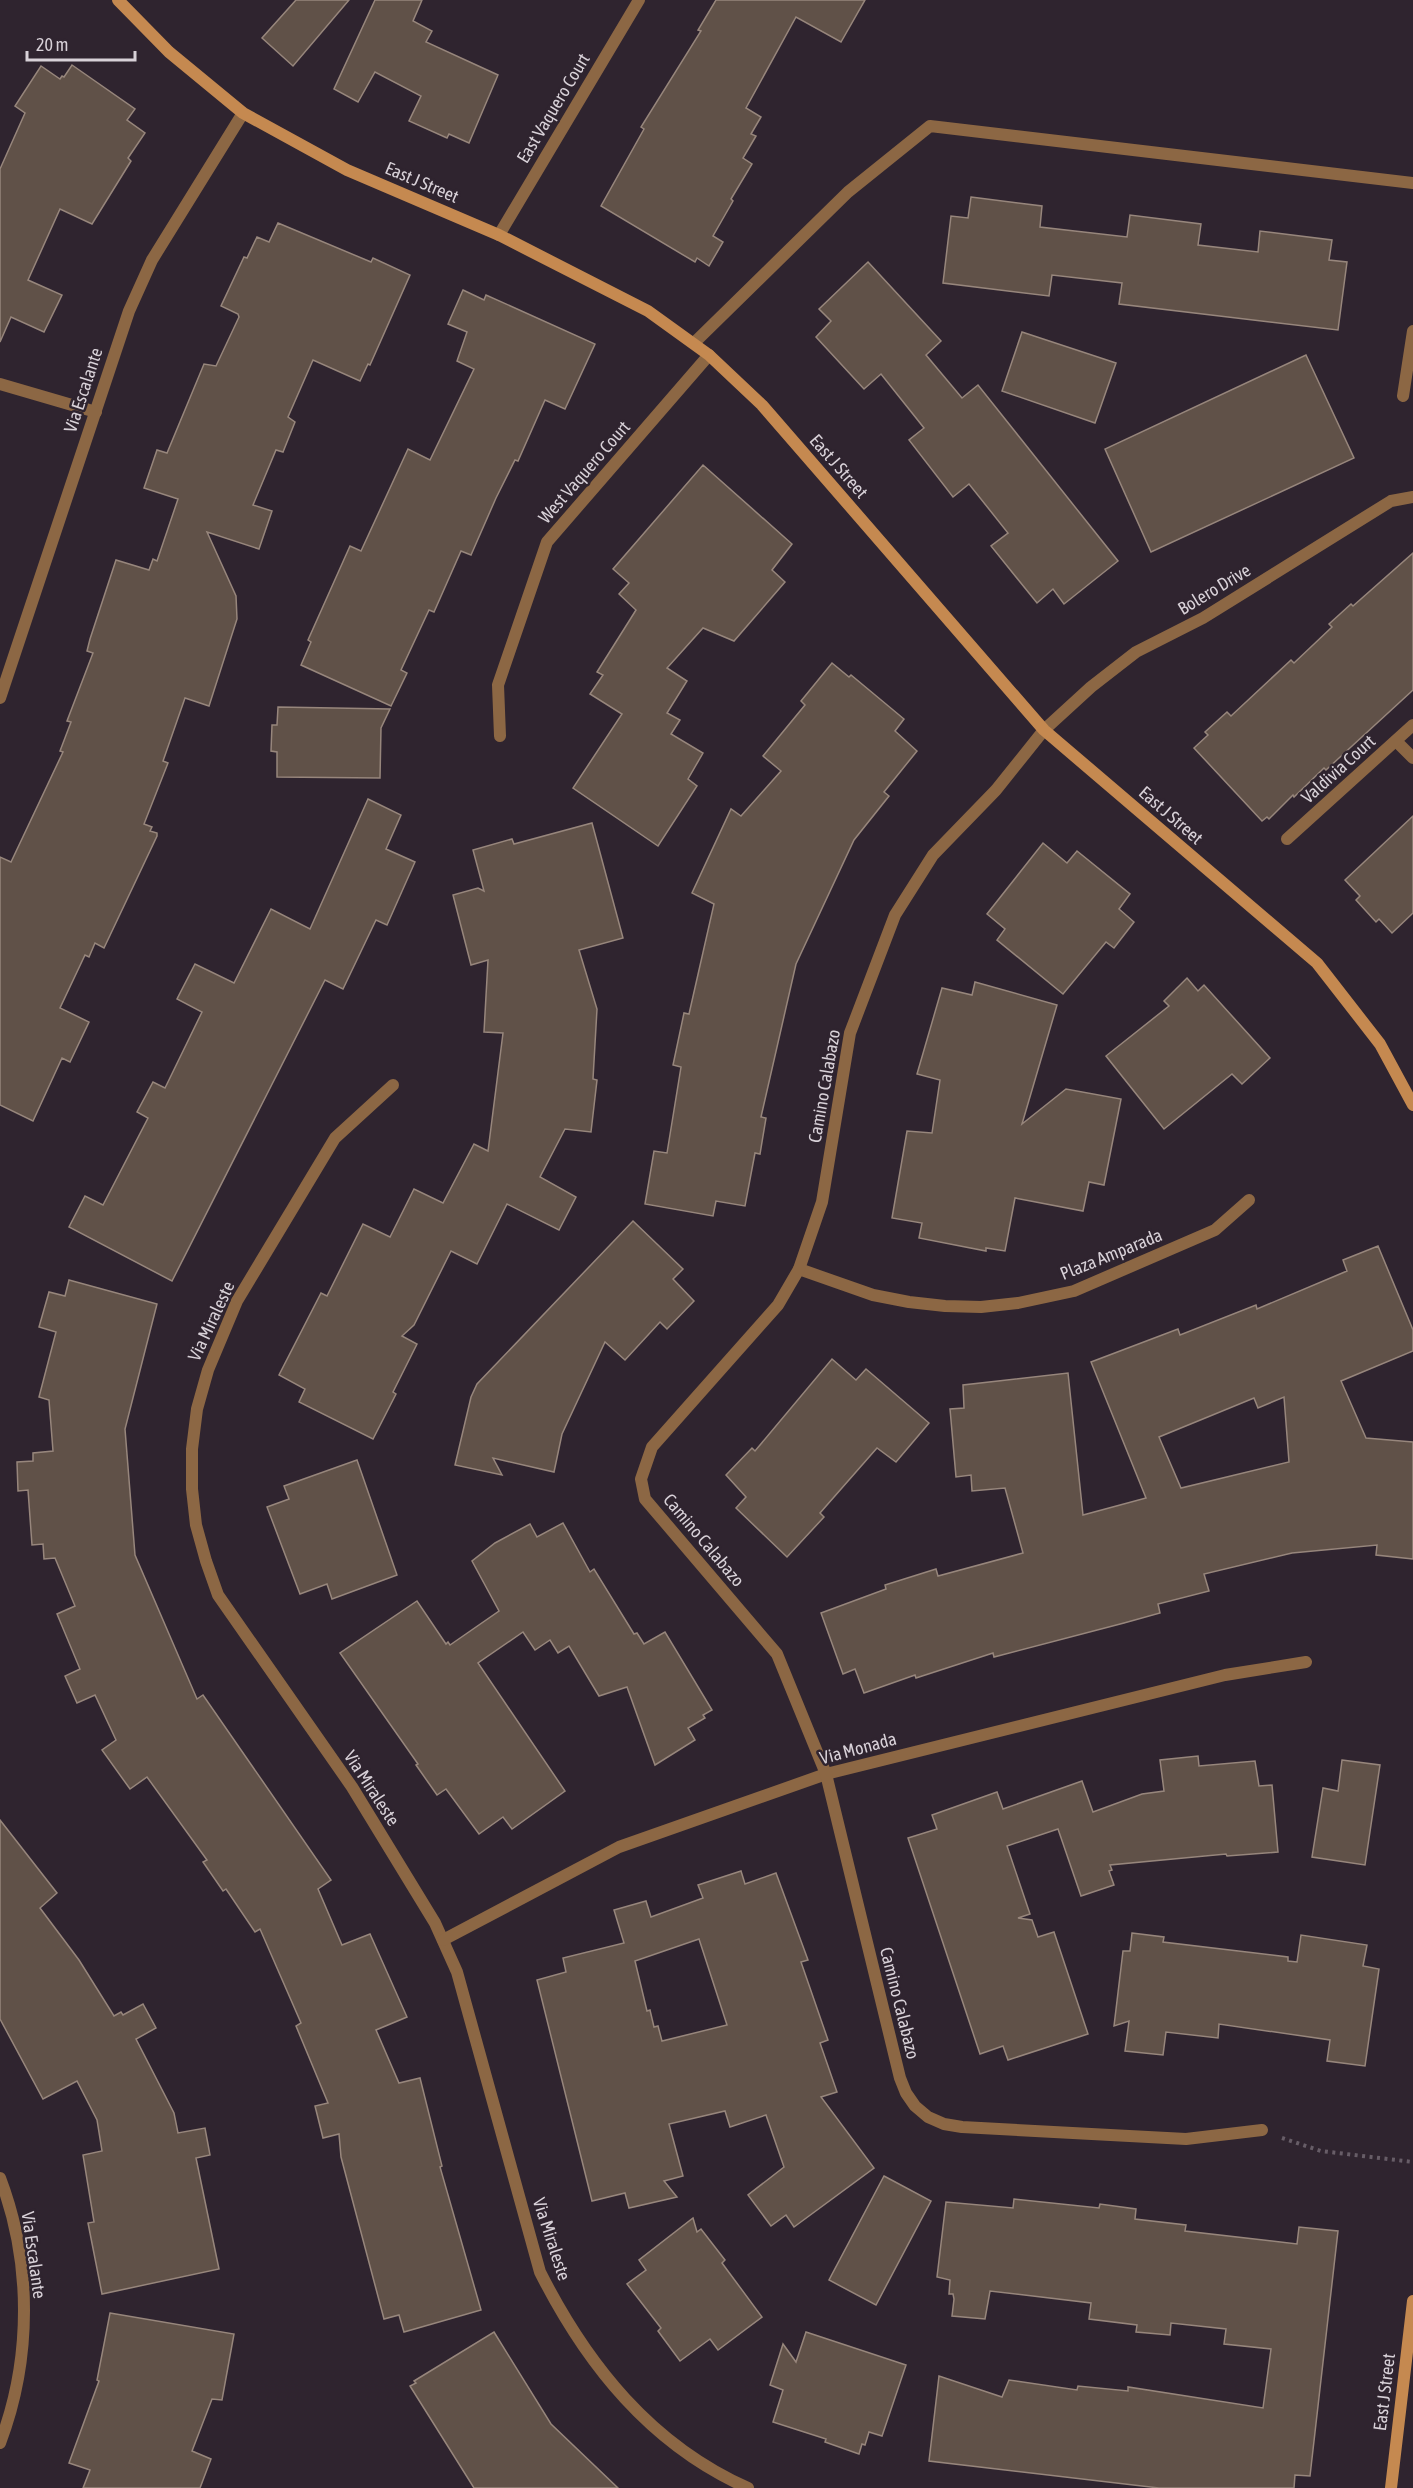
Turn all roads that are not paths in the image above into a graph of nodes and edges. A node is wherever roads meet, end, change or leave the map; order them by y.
1 (118, 0) edge
2 (639, 0) edge
3 (243, 114) junction
4 (1413, 183) edge
5 (499, 235) junction
6 (1413, 331) edge
7 (694, 343) junction
8 (709, 355) junction
9 (0, 384) edge
10 (1403, 396) dead end
11 (96, 412) junction
12 (1413, 497) edge
13 (0, 698) edge
14 (1413, 725) edge
15 (1044, 730) junction
16 (500, 736) dead end
17 (1396, 741) junction
18 (1413, 758) edge
19 (1287, 839) dead end
20 (393, 1085) dead end
21 (1413, 1105) edge
22 (1249, 1200) dead end
23 (799, 1269) junction
24 (1306, 1662) dead end
25 (826, 1774) junction
26 (443, 1940) junction
27 (1262, 2130) road end
28 (0, 2178) edge
29 (1413, 2301) edge
30 (0, 2443) edge
31 (748, 2488) edge
32 (1391, 2488) edge

1 - 3 street, East J Street
2 - 5 street, East Vaquero Court
3 - 5 street, East J Street
3 - 11 street, Via Escalante
4 - 7 street
5 - 7 street, East J Street
6 - 10 street
7 - 8 street, East J Street
8 - 15 street, East J Street
8 - 16 street, West Vaquero Court
9 - 11 street
11 - 13 street, Via Escalante
12 - 15 street, Bolero Drive
14 - 17 street, Valdivia Court
15 - 21 street, East J Street
15 - 23 street, Camino Calabazo
17 - 18 street
17 - 19 street, Valdivia Court
20 - 26 street, Via Miraleste
22 - 23 street, Plaza Amparada
23 - 25 street, Camino Calabazo
24 - 25 street, Via Monada
25 - 26 street, Via Monada
25 - 27 street, Camino Calabazo
26 - 31 street, Via Miraleste
28 - 30 street, Via Escalante
29 - 32 street, East J Street

